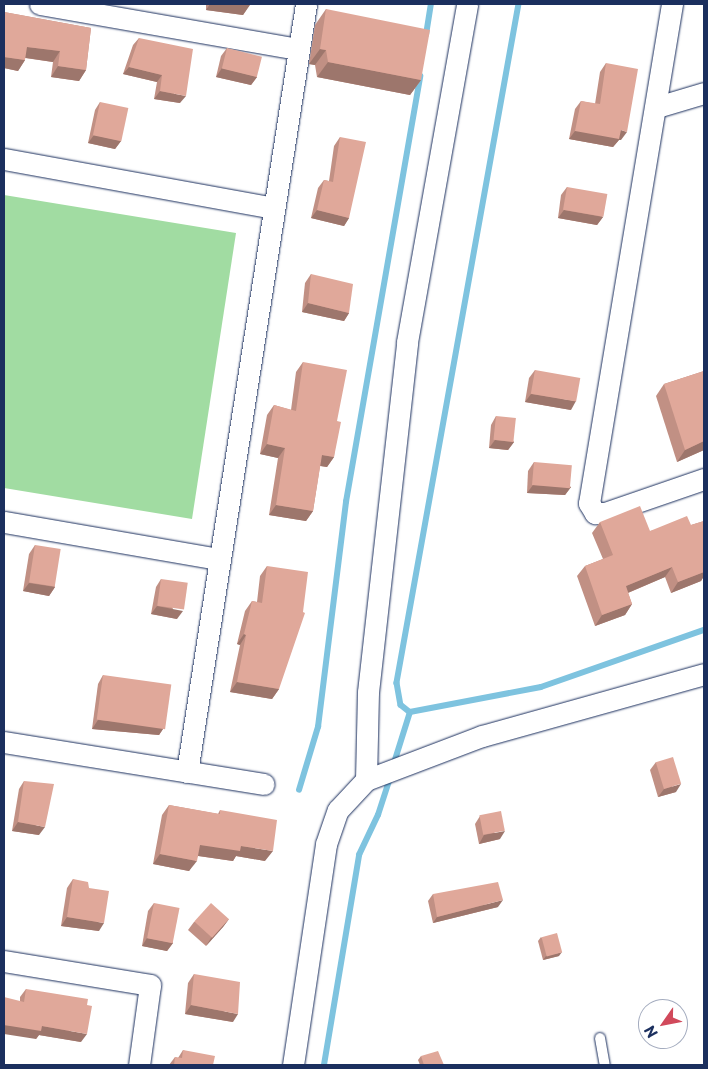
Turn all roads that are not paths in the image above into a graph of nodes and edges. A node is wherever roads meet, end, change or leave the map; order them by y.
1 (40, 4) edge
2 (306, 4) edge
3 (466, 4) edge
4 (672, 4) edge
5 (298, 50) junction
6 (704, 93) edge
7 (657, 107) junction
8 (4, 159) edge
9 (273, 208) junction
10 (704, 479) edge
11 (4, 522) edge
12 (219, 559) junction
13 (704, 674) edge
14 (4, 742) edge
15 (187, 772) junction
16 (366, 780) junction
17 (264, 784) dead end
18 (4, 960) edge
19 (600, 1038) dead end
20 (139, 1065) edge
21 (293, 1065) edge
22 (606, 1065) edge

1 - 5 street
2 - 5 street
3 - 16 street
4 - 7 street
5 - 9 street
6 - 7 street
7 - 10 street
8 - 9 street
9 - 12 street
11 - 12 street
12 - 15 street
13 - 16 street
14 - 15 street
15 - 17 street
16 - 21 street
18 - 20 street
19 - 22 lane

